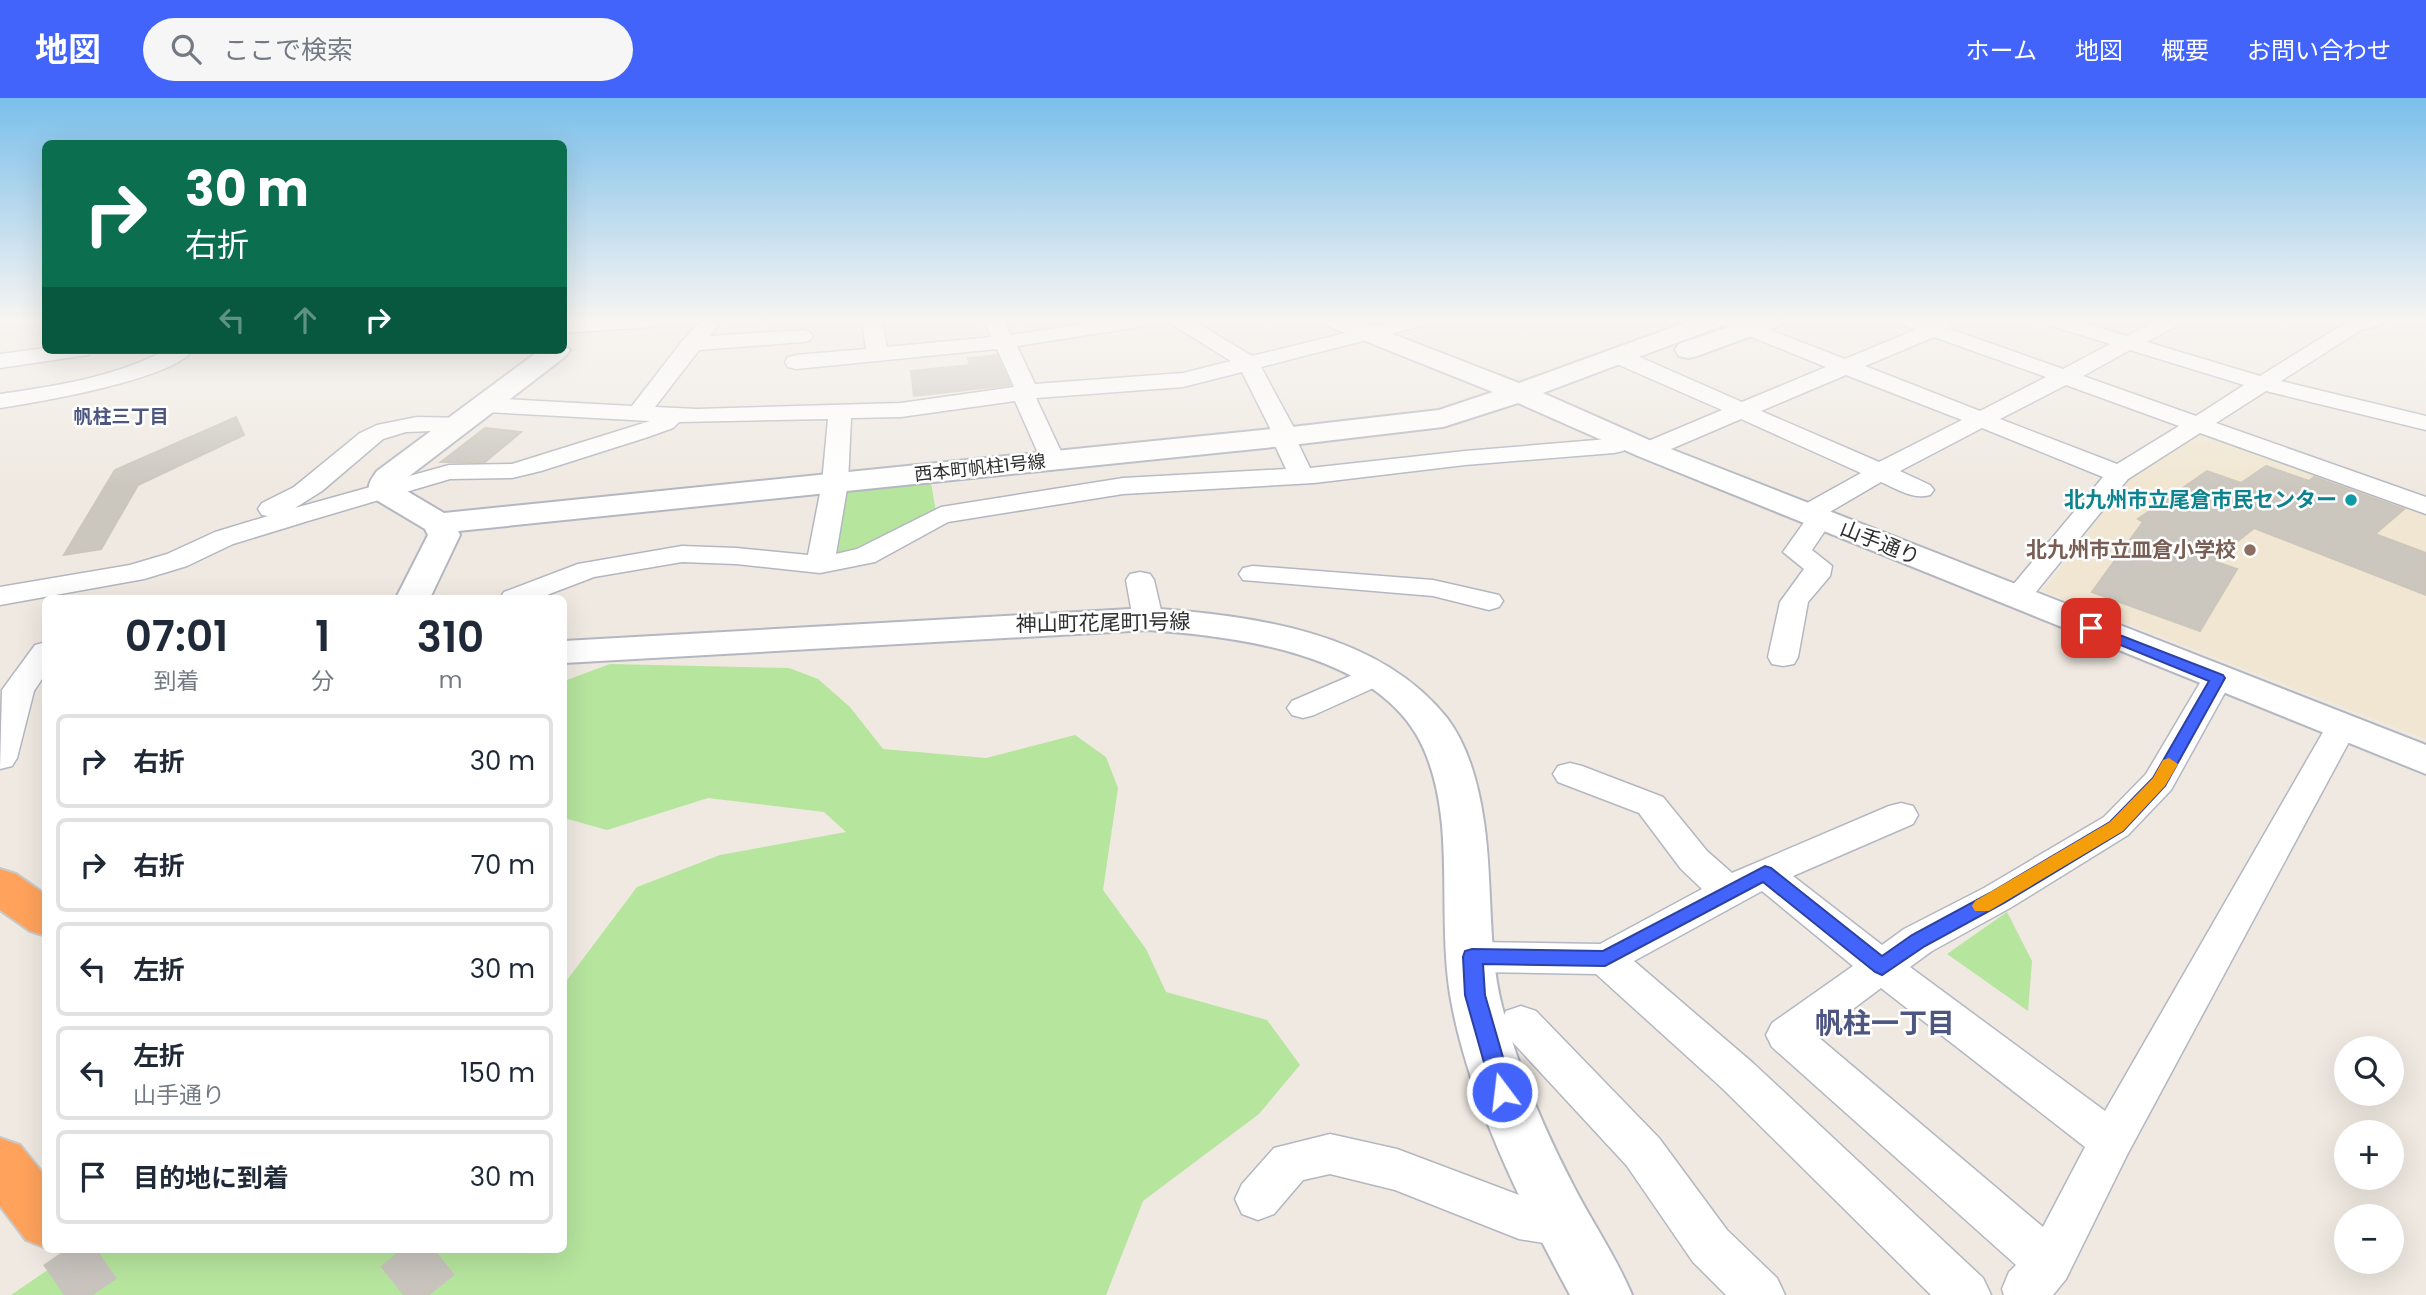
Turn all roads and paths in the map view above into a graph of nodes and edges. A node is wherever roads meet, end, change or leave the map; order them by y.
1 (112, 377) edge
2 (517, 377) edge
3 (665, 377) edge
4 (793, 377) edge
5 (1019, 377) edge
6 (1195, 377) edge
7 (1255, 377) edge
8 (1478, 377) edge
9 (1599, 377) edge
10 (1665, 377) edge
11 (1822, 377) edge
12 (1870, 377) edge
13 (2064, 377) edge
14 (2068, 377) edge
15 (2264, 377) edge
16 (2269, 378) junction
17 (1025, 393) junction
18 (1519, 393) junction
19 (0, 401) edge
20 (486, 405) junction
21 (2426, 406) edge
22 (1741, 411) junction
23 (639, 412) junction
24 (840, 413) junction
25 (673, 414) junction
26 (785, 414) junction
27 (1981, 420) junction
28 (460, 423) junction
29 (2197, 423) junction
30 (2426, 423) edge
31 (1283, 437) junction
32 (1635, 445) junction
33 (1053, 460) junction
34 (1880, 472) junction
35 (2119, 474) junction
36 (1301, 475) junction
37 (835, 483) junction
38 (1921, 490) dead end
39 (384, 491) junction
40 (2424, 502) edge
41 (1814, 516) junction
42 (438, 523) junction
43 (820, 565) junction
44 (1253, 574) dead end
45 (0, 582) edge
46 (87, 590) edge
47 (414, 595) edge
48 (522, 595) edge
49 (0, 596) edge
50 (2016, 598) junction
51 (1489, 601) dead end
52 (567, 652) edge
53 (42, 657) edge
54 (1783, 657) dead end
55 (1378, 674) junction
56 (2218, 678) junction
57 (1303, 708) dead end
58 (2341, 727) junction
59 (0, 758) edge
60 (2426, 760) edge
61 (1570, 774) dead end
62 (1901, 815) dead end
63 (1765, 873) junction
64 (0, 886) edge
65 (1729, 892) junction
66 (42, 916) edge
67 (1472, 957) junction
68 (1605, 959) junction
69 (1882, 967) junction
70 (1521, 1023) dead end
71 (2111, 1141) junction
72 (0, 1163) edge
73 (1258, 1199) dead end
74 (42, 1216) edge
75 (1562, 1224) junction
76 (1602, 1295) edge
77 (1760, 1295) edge
78 (1966, 1295) edge

1 - 19 street
2 - 20 street
3 - 23 street
4 - 26 street
5 - 17 street
6 - 17 street
7 - 31 street
8 - 18 street, 山手通り
9 - 18 street, 西本町帆柱1号線
10 - 22 street
11 - 22 street
12 - 27 street
13 - 27 street
14 - 29 street
15 - 16 street
16 - 21 street
16 - 29 street
16 - 30 street
17 - 24 street
17 - 33 street
18 - 31 street, 西本町帆柱1号線
18 - 32 street, 山手通り
20 - 23 street
20 - 28 street
22 - 32 street
22 - 34 street
23 - 25 street
24 - 26 street
24 - 37 street
25 - 26 street
25 - 39 street
27 - 34 street
27 - 35 street
28 - 39 street
28 - 45 street
29 - 35 street
29 - 40 street
31 - 33 street, 西本町帆柱1号線
31 - 36 street
32 - 36 street
32 - 41 street, 山手通り
33 - 37 street, 西本町帆柱1号線
34 - 38 street
34 - 41 street
35 - 50 street
36 - 43 street
37 - 42 street, 西本町帆柱1号線
37 - 43 street
39 - 42 street
39 - 46 street
41 - 50 street, 山手通り
41 - 54 street
42 - 47 street
43 - 48 street
44 - 51 street
46 - 49 street
50 - 56 street, 山手通り
52 - 55 street, 神山町花尾町1号線
53 - 59 street
55 - 57 street
55 - 67 street, 神山町花尾町1号線
56 - 58 street, 山手通り
56 - 69 street
58 - 60 street, 山手通り
58 - 71 street
61 - 65 street
62 - 63 street
63 - 65 street
63 - 69 street
64 - 66 highway
65 - 68 street
67 - 68 street
67 - 75 street, 神山町花尾町1号線
68 - 78 street
69 - 71 street
69 - 71 street
70 - 77 street
72 - 74 highway
73 - 75 street
75 - 76 street, 神山町花尾町1号線

